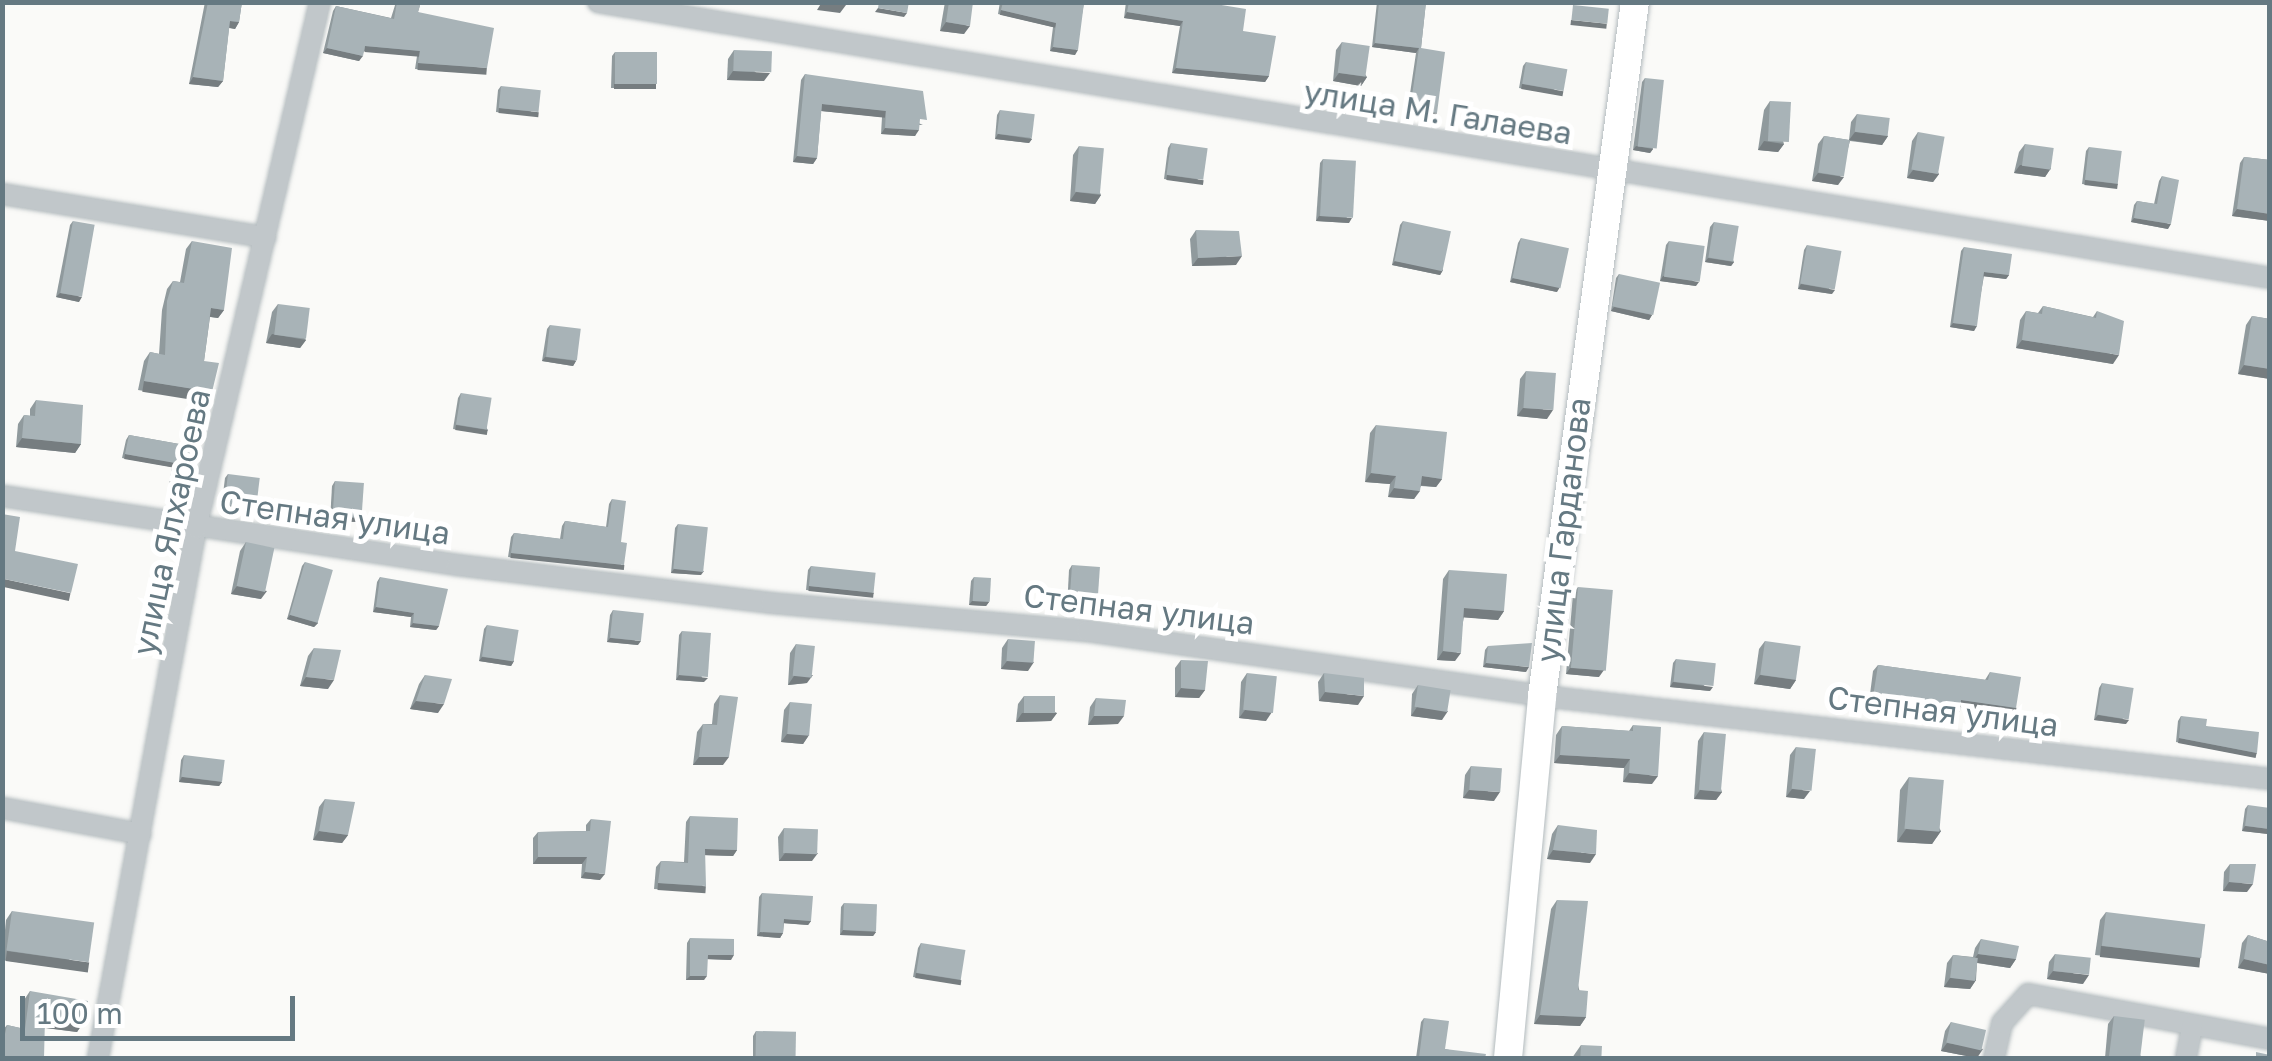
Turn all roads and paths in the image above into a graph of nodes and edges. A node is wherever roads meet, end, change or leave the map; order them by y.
1 (320, 2) edge
2 (598, 2) edge
3 (1635, 2) edge
4 (1609, 171) junction
5 (2, 194) edge
6 (266, 237) junction
7 (2270, 278) edge
8 (2, 496) edge
9 (196, 528) junction
10 (1542, 696) junction
11 (2270, 779) edge
12 (2, 808) edge
13 (141, 834) junction
14 (2192, 1027) junction
15 (2270, 1038) edge
16 (98, 1058) edge
17 (1508, 1058) edge
18 (1994, 1058) edge
19 (2186, 1058) edge

1 - 6 street, улица Ялхароева
2 - 4 street, улица М. Галаева
3 - 4 street, улица Гарданова
4 - 7 street, улица М. Галаева
4 - 10 street, улица Гарданова
5 - 6 street
6 - 9 street, улица Ялхароева
8 - 9 street, Степная улица
9 - 10 street, Степная улица
9 - 13 street, улица Ялхароева
10 - 11 street, Степная улица
10 - 17 street, улица Гарданова
12 - 13 street
13 - 16 street, улица Ялхароева
14 - 15 street
14 - 18 street
14 - 19 street

